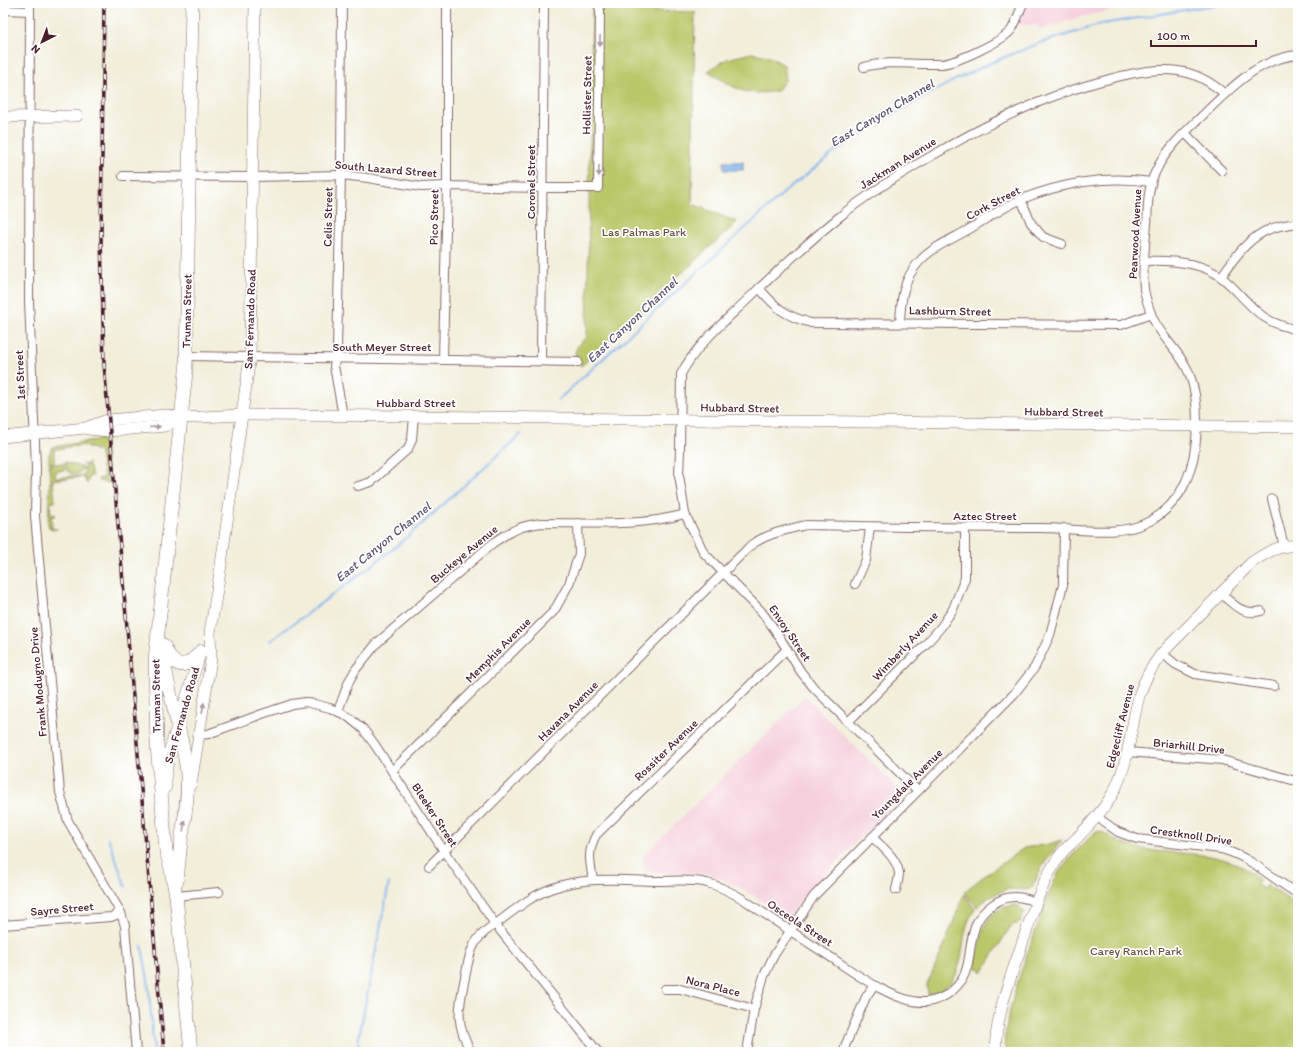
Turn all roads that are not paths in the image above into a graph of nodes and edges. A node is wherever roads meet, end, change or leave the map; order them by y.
1 (192, 3) edge
2 (255, 3) edge
3 (342, 3) edge
4 (447, 3) edge
5 (544, 3) edge
6 (597, 3) edge
7 (1022, 3) edge
8 (30, 7) edge
9 (3, 10) edge
10 (1298, 55) edge
11 (864, 67) dead end
12 (1225, 94) junction
13 (77, 116) dead end
14 (3, 117) edge
15 (29, 117) junction
16 (1185, 133) junction
17 (1222, 171) dead end
18 (341, 175) junction
19 (123, 176) dead end
20 (190, 176) junction
21 (253, 177) junction
22 (1151, 182) junction
23 (447, 186) junction
24 (543, 188) junction
25 (598, 188) joint
26 (1021, 199) junction
27 (1298, 223) edge
28 (1062, 244) dead end
29 (1145, 261) junction
30 (1221, 276) junction
31 (759, 288) junction
32 (1151, 314) junction
33 (900, 322) junction
34 (1298, 330) edge
35 (186, 356) junction
36 (250, 357) junction
37 (336, 359) junction
38 (443, 359) junction
39 (541, 361) junction
40 (578, 362) dead end
41 (242, 415) junction
42 (343, 416) junction
43 (414, 416) junction
44 (181, 418) junction
45 (681, 420) junction
46 (1196, 426) junction
47 (1298, 427) edge
48 (35, 434) junction
49 (3, 437) edge
50 (358, 486) dead end
51 (1272, 499) dead end
52 (685, 514) junction
53 (578, 523) junction
54 (870, 527) junction
55 (964, 528) junction
56 (1064, 528) junction
57 (1284, 546) junction
58 (1298, 546) edge
59 (723, 573) junction
60 (854, 584) dead end
61 (1220, 593) junction
62 (1261, 611) dead end
63 (160, 618) junction
64 (210, 632) junction
65 (163, 644) junction
66 (787, 649) junction
67 (201, 651) junction
68 (1162, 653) junction
69 (1274, 686) dead end
70 (338, 711) junction
71 (178, 721) junction
72 (848, 722) junction
73 (199, 735) junction
74 (1128, 752) junction
75 (392, 771) junction
76 (1292, 780) dead end
77 (918, 792) junction
78 (187, 802) junction
79 (1097, 818) junction
80 (872, 837) junction
81 (444, 851) junction
82 (429, 866) dead end
83 (171, 869) junction
84 (594, 880) junction
85 (896, 890) dead end
86 (219, 892) dead end
87 (1298, 894) edge
88 (176, 896) junction
89 (1036, 902) junction
90 (121, 913) junction
91 (495, 924) junction
92 (3, 925) edge
93 (790, 931) junction
94 (874, 984) junction
95 (665, 989) dead end
96 (754, 1009) junction
97 (136, 1052) edge
98 (191, 1052) edge
99 (471, 1052) edge
100 (598, 1052) edge
101 (747, 1052) edge
102 (845, 1052) edge
103 (995, 1052) edge

1 - 20 main road, Truman Street
2 - 21 main road, San Fernando Road
3 - 18 street, Celis Street
4 - 23 street, Pico Street
5 - 24 street, Coronel Street
6 -> 25 street, Hollister Street
7 - 11 street
8 - 9 street
8 - 15 street, 1st Street
10 - 12 street, Pearwood Avenue
12 - 16 street, Pearwood Avenue
12 - 31 street, Jackman Avenue
13 - 15 main road
14 - 15 main road
15 - 48 street, 1st Street
16 - 17 street
16 - 22 street, Pearwood Avenue
18 - 21 street, South Lazard Street
18 - 23 street, South Lazard Street
18 - 37 street, Celis Street
19 - 20 street, South Lazard Street
20 - 21 street, South Lazard Street
20 - 35 main road, Truman Street
21 - 36 main road, San Fernando Road
22 - 26 street, Cork Street
22 - 29 street, Pearwood Avenue
23 - 24 street, South Lazard Street
23 - 38 street, Pico Street
24 - 25 street, South Lazard Street
24 - 39 street, Coronel Street
26 - 28 street
26 - 33 street, Cork Street
27 - 30 street
29 - 30 street
29 - 32 street, Pearwood Avenue
30 - 34 street
31 - 33 street, Lashburn Street
31 - 45 street, Jackman Avenue
32 - 33 street, Lashburn Street
32 - 46 street, Pearwood Avenue
35 - 36 street, South Meyer Street
35 - 44 main road, Truman Street
36 - 37 street, South Meyer Street
36 - 41 main road, San Fernando Road
37 - 38 street, South Meyer Street
37 - 42 street, Celis Street
38 - 39 street, South Meyer Street
39 - 40 street, South Meyer Street
41 - 42 main road, Hubbard Street
41 - 44 main road, Hubbard Street
41 - 64 main road, San Fernando Road
42 - 43 main road, Hubbard Street
43 - 45 main road, Hubbard Street
43 - 50 street
44 - 48 main road, Hubbard Street
44 - 63 main road, Truman Street
45 - 46 main road, Hubbard Street
45 - 52 street, Envoy Street
46 - 47 main road, Hubbard Street
46 - 56 street, Aztec Street
48 - 49 main road, Hubbard Street
48 - 90 street, Frank Modugno Drive
51 - 57 street
52 - 53 street, Buckeye Avenue
52 - 59 street, Envoy Street
53 - 70 street, Buckeye Avenue
53 - 75 street, Memphis Avenue
54 - 55 street, Aztec Street
54 - 59 street, Aztec Street
54 - 60 street
55 - 56 street, Aztec Street
55 - 72 street, Wimberly Avenue
56 - 77 street, Youngdale Avenue
57 - 58 main road, Edgecliff Avenue
57 - 61 main road, Edgecliff Avenue
59 - 66 street, Envoy Street
59 - 81 street, Havana Avenue
61 - 62 street
61 - 68 main road, Edgecliff Avenue
63 - 65 main road, Truman Street
63 - 83 main road, Truman Street
64 - 67 main road, San Fernando Road
73 -> 64 main road, San Fernando Road
65 - 67 main road
65 - 71 main road, Truman Street
66 - 72 street, Envoy Street
66 - 84 street, Rossiter Avenue
67 - 71 main road, San Fernando Road
68 - 69 street
68 - 74 main road, Edgecliff Avenue
70 - 73 street, Bleeker Street
70 - 75 street, Bleeker Street
71 - 78 main road, Truman Street
71 - 83 main road, San Fernando Road
72 - 77 street, Envoy Street
73 - 78 main road, San Fernando Road
74 - 76 street, Briarhill Drive
74 - 79 main road, Edgecliff Avenue
75 - 81 street, Bleeker Street
77 - 80 street, Youngdale Avenue
88 -> 78 main road, San Fernando Road
79 - 87 street, Crestknoll Drive
79 - 89 main road, Edgecliff Avenue
80 - 85 street
80 - 93 street, Youngdale Avenue
81 - 82 street, Havana Avenue
81 - 91 street, Bleeker Street
83 - 88 main road, San Fernando Road
84 - 91 street, Osceola Street
84 - 93 street, Osceola Street
86 - 88 street
88 - 98 main road, San Fernando Road
89 - 94 street, Osceola Street
89 - 103 main road, Edgecliff Avenue
90 - 92 street, Sayre Street
90 - 97 street
91 - 99 street, Osceola Street
91 - 100 street, Bleeker Street
93 - 94 street, Osceola Street
93 - 96 street, Youngdale Avenue
94 - 102 street
95 - 96 street, Nora Place
96 - 101 street, Youngdale Avenue

